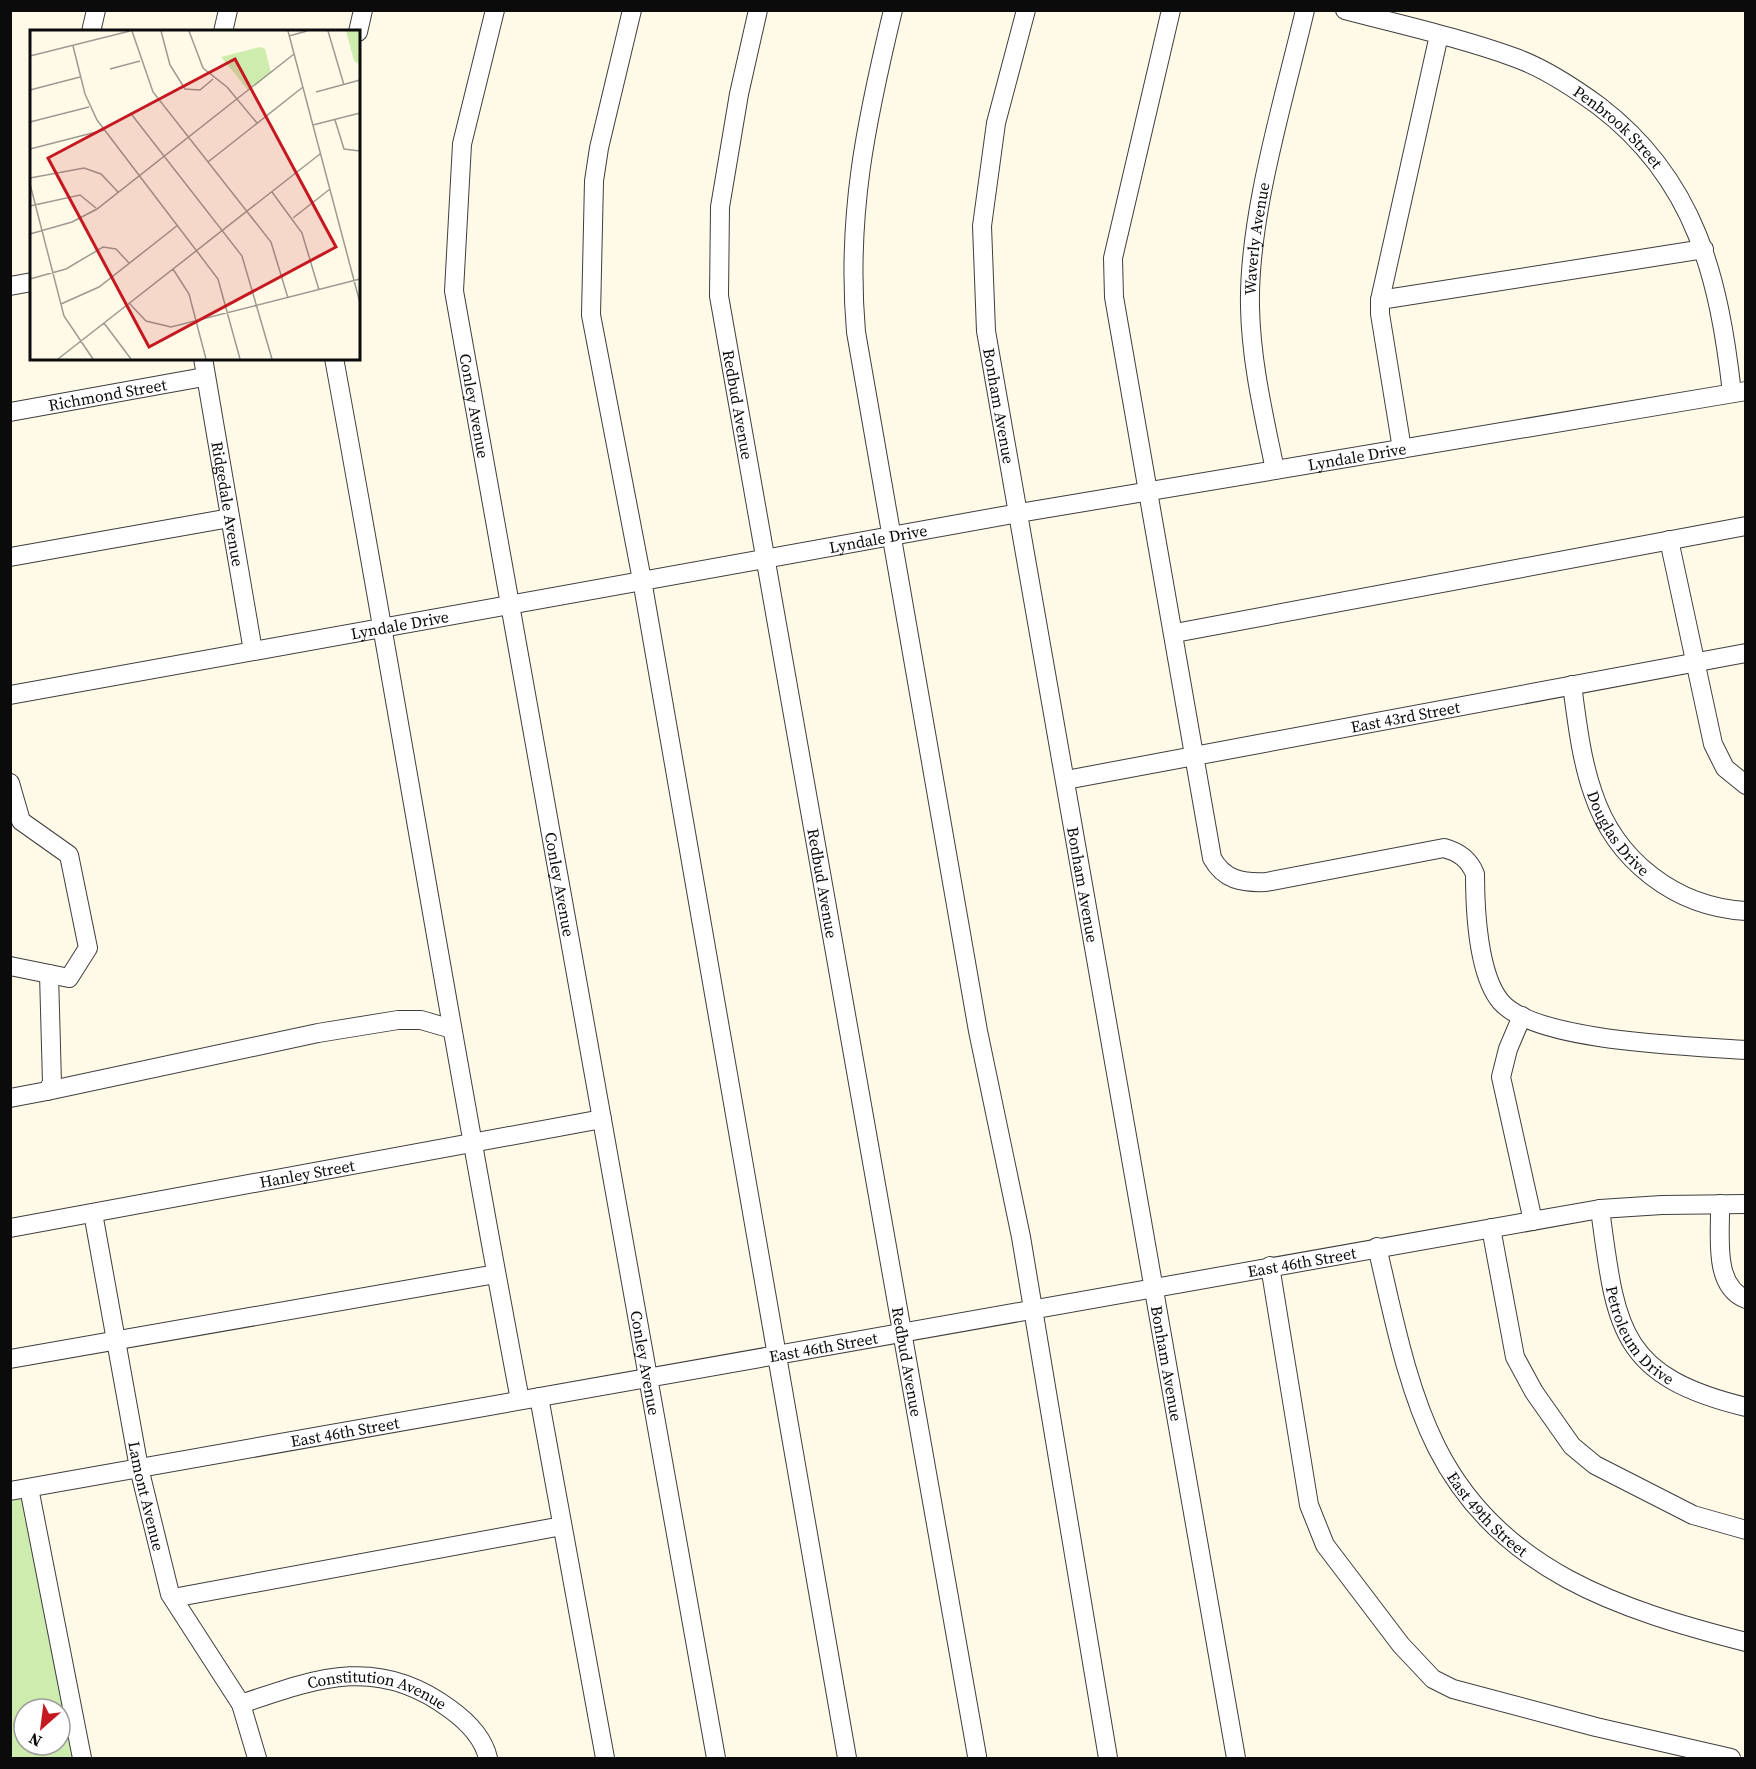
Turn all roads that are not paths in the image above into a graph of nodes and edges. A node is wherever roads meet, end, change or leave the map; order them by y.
1 (96, 10) edge
2 (228, 10) edge
3 (363, 10) edge
4 (495, 10) edge
5 (632, 10) edge
6 (758, 10) edge
7 (893, 10) edge
8 (1026, 10) edge
9 (1171, 10) edge
10 (1305, 10) edge
11 (1345, 10) edge
12 (91, 30) edge
13 (223, 30) edge
14 (358, 30) edge
15 (1439, 35) junction
16 (1704, 249) junction
17 (30, 282) edge
18 (10, 286) edge
19 (1380, 300) junction
20 (203, 360) edge
21 (334, 360) edge
22 (204, 377) junction
23 (1739, 392) edge
24 (10, 412) edge
25 (1402, 449) junction
26 (1275, 470) junction
27 (1149, 491) junction
28 (1019, 513) junction
29 (230, 518) junction
30 (1746, 526) edge
31 (892, 536) junction
32 (1670, 540) junction
33 (10, 557) edge
34 (763, 559) junction
35 (642, 580) junction
36 (512, 604) junction
37 (384, 627) junction
38 (1174, 633) junction
39 (253, 651) junction
40 (1746, 653) edge
41 (1695, 663) junction
42 (1572, 685) junction
43 (10, 694) edge
44 (1192, 756) junction
45 (1066, 780) junction
46 (10, 783) edge
47 (1746, 784) edge
48 (16, 821) edge
49 (1746, 911) edge
50 (10, 966) edge
51 (50, 974) junction
52 (1522, 1016) junction
53 (452, 1029) junction
54 (1746, 1050) edge
55 (47, 1091) junction
56 (10, 1098) edge
57 (602, 1119) junction
58 (471, 1143) junction
59 (1720, 1204) junction
60 (1746, 1204) edge
61 (1600, 1209) junction
62 (93, 1213) junction
63 (1533, 1221) junction
64 (10, 1228) edge
65 (1491, 1228) junction
66 (1377, 1247) junction
67 (1270, 1266) junction
68 (496, 1274) junction
69 (1155, 1287) junction
70 (1746, 1299) edge
71 (1032, 1309) junction
72 (901, 1332) junction
73 (116, 1339) junction
74 (776, 1355) junction
75 (10, 1359) edge
76 (647, 1378) junction
77 (539, 1397) junction
78 (520, 1400) junction
79 (1746, 1407) edge
80 (139, 1468) junction
81 (20, 1490) edge
82 (562, 1526) junction
83 (1746, 1530) edge
84 (173, 1598) junction
85 (1746, 1642) edge
86 (241, 1704) junction
87 (977, 1756) dead end
88 (82, 1758) edge
89 (257, 1758) edge
90 (488, 1758) edge
91 (604, 1758) edge
92 (716, 1758) edge
93 (847, 1758) edge
94 (1108, 1758) edge
95 (1237, 1758) edge
96 (1731, 1758) edge

1 - 12 street
2 - 13 street
3 - 14 street
4 - 36 street, Conley Avenue
5 - 35 street
6 - 34 street, Redbud Avenue
7 - 31 street
8 - 28 street, Bonham Avenue
9 - 27 street
10 - 26 street, Waverly Avenue
11 - 15 street, Penbrook Street
15 - 16 street, Penbrook Street
15 - 19 street
16 - 19 street
16 - 23 street, Penbrook Street
17 - 18 street
19 - 25 street
20 - 22 street, Ridgedale Avenue
21 - 37 street
22 - 24 street, Richmond Street
22 - 29 street, Ridgedale Avenue
23 - 25 street, Lyndale Drive
25 - 26 street, Lyndale Drive
26 - 27 street, Lyndale Drive
27 - 28 street, Lyndale Drive
27 - 38 street
28 - 31 street, Lyndale Drive
28 - 45 street, Bonham Avenue
29 - 33 street
29 - 39 street, Ridgedale Avenue
30 - 32 street
31 - 34 street, Lyndale Drive
31 - 71 street
32 - 38 street
32 - 41 street
34 - 35 street, Lyndale Drive
34 - 72 street, Redbud Avenue
35 - 36 street, Lyndale Drive
35 - 74 street
36 - 37 street, Lyndale Drive
36 - 57 street, Conley Avenue
37 - 39 street, Lyndale Drive
37 - 53 street
38 - 44 street
39 - 43 street, Lyndale Drive
40 - 41 street, East 43rd Street
41 - 42 street, East 43rd Street
41 - 47 street
42 - 44 street, East 43rd Street
42 - 49 street, Douglas Drive
44 - 45 street, East 43rd Street
44 - 52 street
45 - 69 street, Bonham Avenue
46 - 48 street
48 - 51 street
50 - 51 street
51 - 55 street
52 - 54 street
52 - 63 street
53 - 55 street
53 - 58 street
55 - 56 street
57 - 58 street, Hanley Street
57 - 76 street, Conley Avenue
58 - 62 street, Hanley Street
58 - 68 street
59 - 60 street, East 46th Street
59 - 61 street, East 46th Street
59 - 70 street
61 - 63 street, East 46th Street
61 - 79 street, Petroleum Drive
62 - 64 street, Hanley Street
62 - 73 street, Lamont Avenue
63 - 65 street, East 46th Street
65 - 66 street, East 46th Street
65 - 83 street
66 - 67 street, East 46th Street
66 - 85 street, East 49th Street
67 - 69 street, East 46th Street
67 - 96 street
68 - 73 street
68 - 78 street
69 - 71 street, East 46th Street
69 - 95 street, Bonham Avenue
71 - 72 street, East 46th Street
71 - 94 street
72 - 74 street, East 46th Street
72 - 87 street, Redbud Avenue
73 - 75 street
73 - 80 street, Lamont Avenue
74 - 76 street, East 46th Street
74 - 93 street
76 - 77 street, East 46th Street
76 - 92 street, Conley Avenue
77 - 78 street, East 46th Street
77 - 82 street
78 - 80 street, East 46th Street
80 - 81 street, East 46th Street
80 - 84 street, Lamont Avenue
81 - 88 street
82 - 84 street
82 - 91 street
84 - 86 street, Lamont Avenue
86 - 89 street, Lamont Avenue
86 - 90 street, Constitution Avenue

